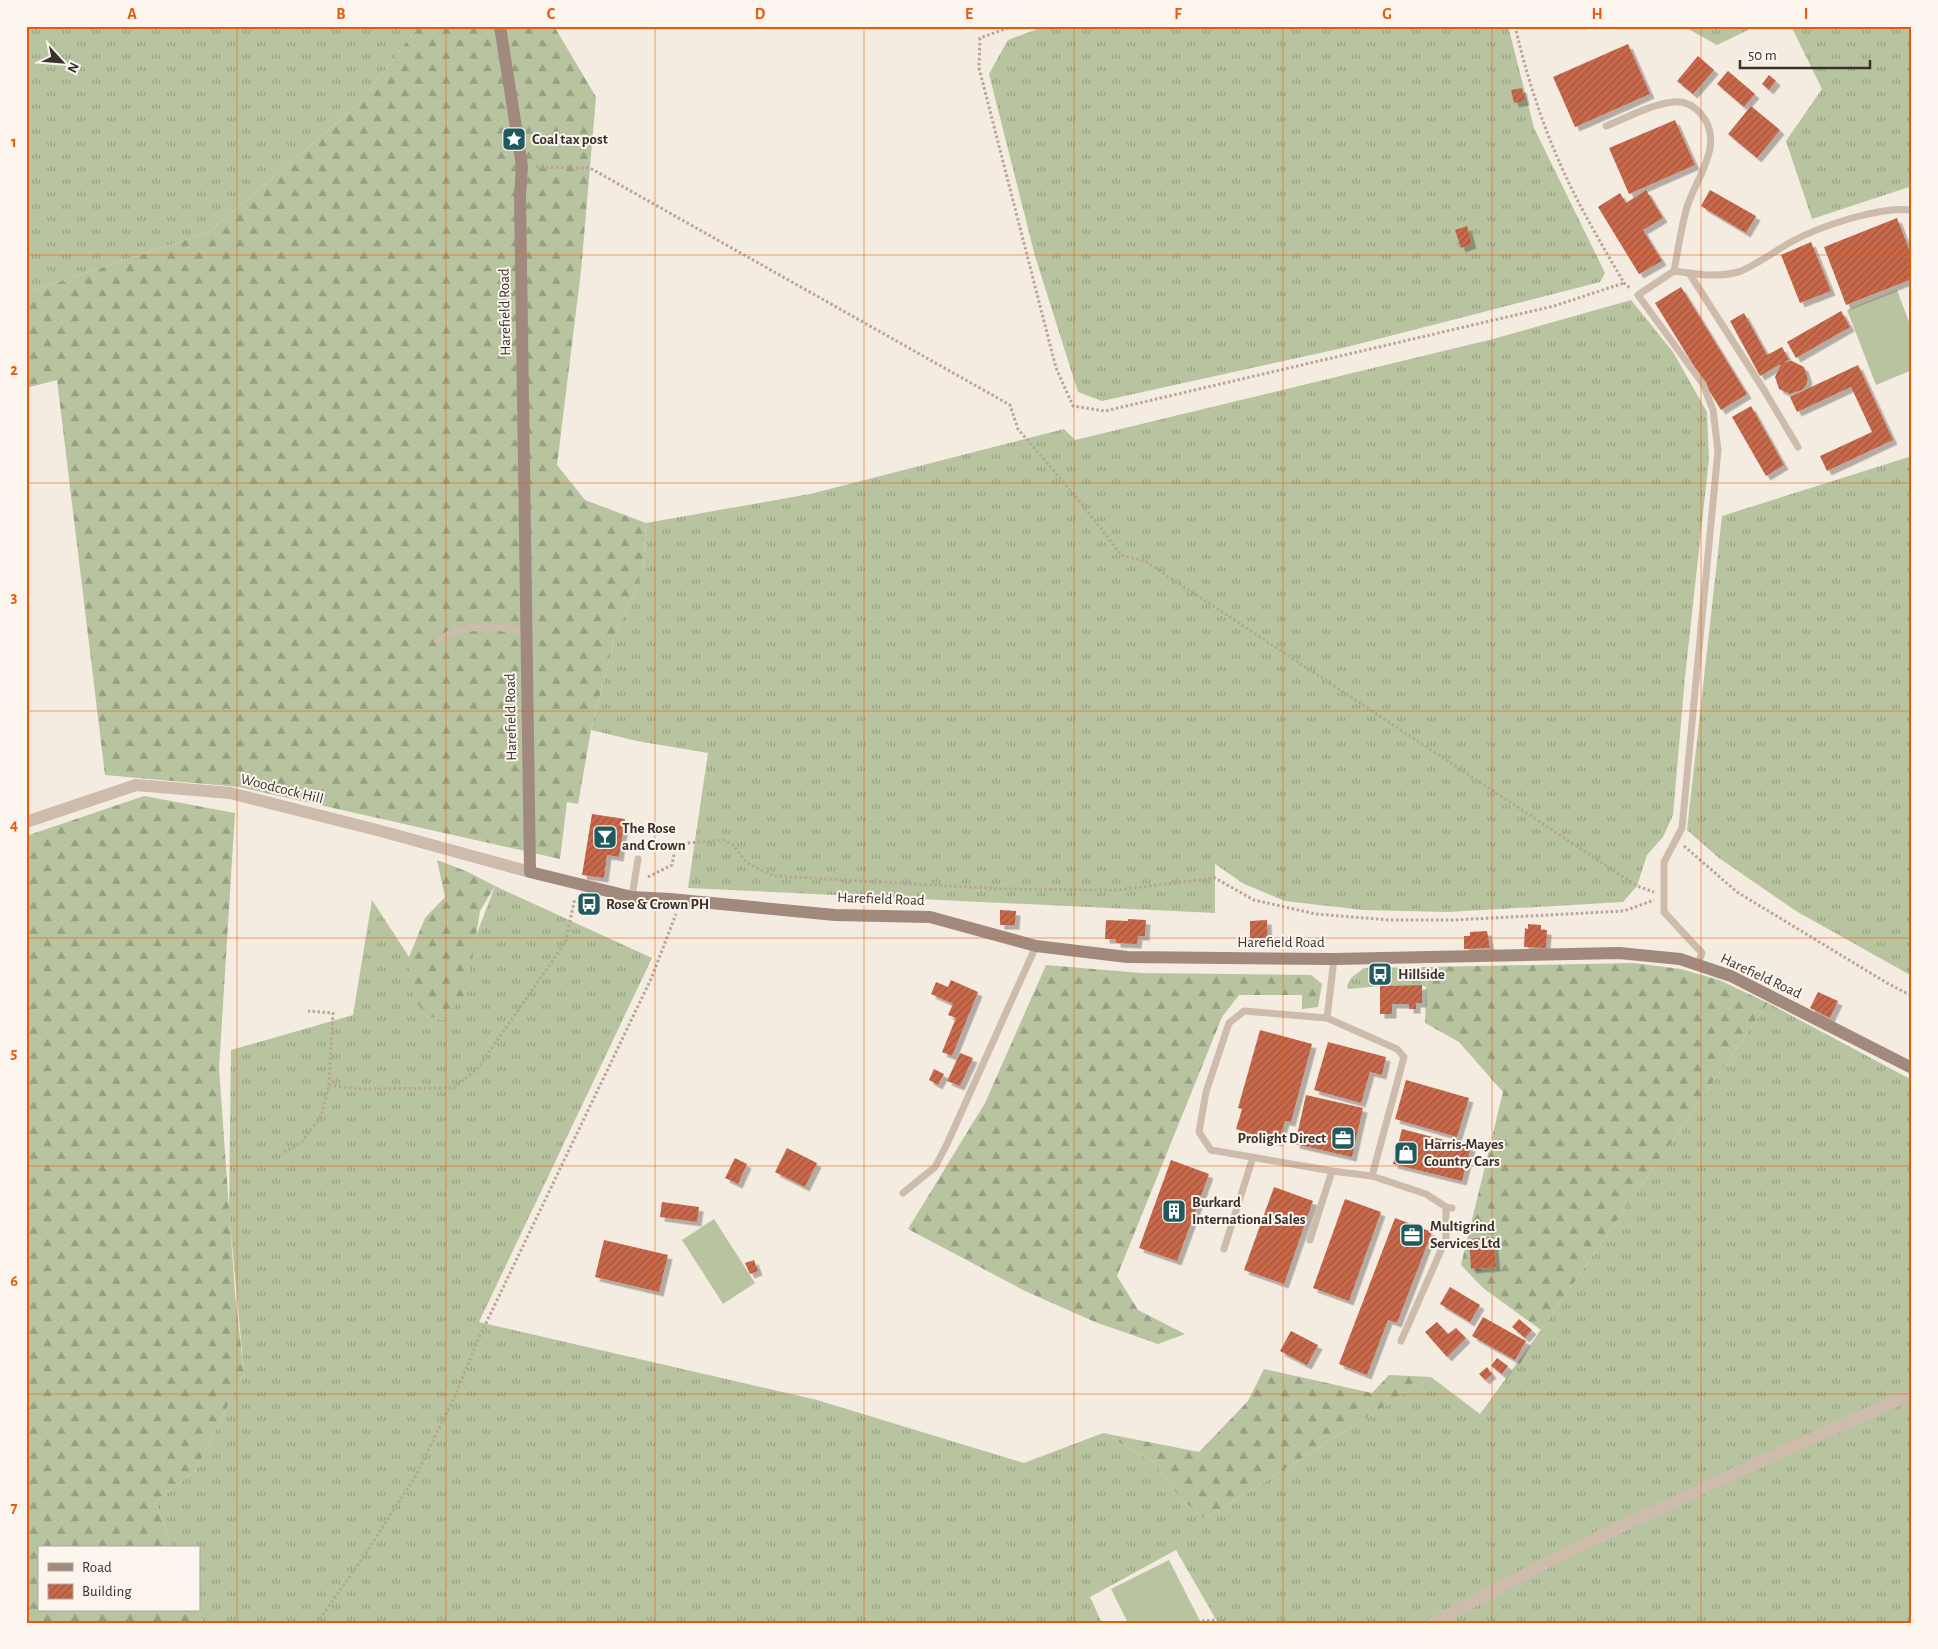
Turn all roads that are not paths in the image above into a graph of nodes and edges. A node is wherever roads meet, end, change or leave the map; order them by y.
1 (500, 26) edge
2 (1606, 126) dead end
3 (1912, 210) edge
4 (1674, 271) junction
5 (1688, 273) junction
6 (1798, 447) dead end
7 (526, 630) junction
8 (438, 642) dead end
9 (26, 822) edge
10 (638, 860) dead end
11 (530, 872) junction
12 (632, 897) junction
13 (1036, 946) junction
14 (1334, 958) junction
15 (1697, 966) junction
16 (1327, 1018) junction
17 (1912, 1068) edge
18 (1254, 1157) junction
19 (1332, 1172) junction
20 (1372, 1176) junction
21 (902, 1193) dead end
22 (1310, 1240) dead end
23 (1224, 1249) dead end
24 (1401, 1341) dead end
25 (1912, 1394) edge
26 (1432, 1623) edge

1 - 7 street, Harefield Road
2 - 4 lane
3 - 5 lane
4 - 5 lane
4 - 15 lane
5 - 6 lane
7 - 8 lane
7 - 11 street, Harefield Road
9 - 11 street, Woodcock Hill
10 - 12 lane
11 - 12 street, Harefield Road
12 - 13 street, Harefield Road
13 - 14 street, Harefield Road
13 - 21 lane
14 - 15 street, Harefield Road
14 - 16 lane
15 - 17 street, Harefield Road
16 - 18 lane
16 - 20 lane
18 - 19 lane
18 - 23 lane
19 - 20 lane
19 - 22 lane
20 - 24 lane
25 - 26 street

